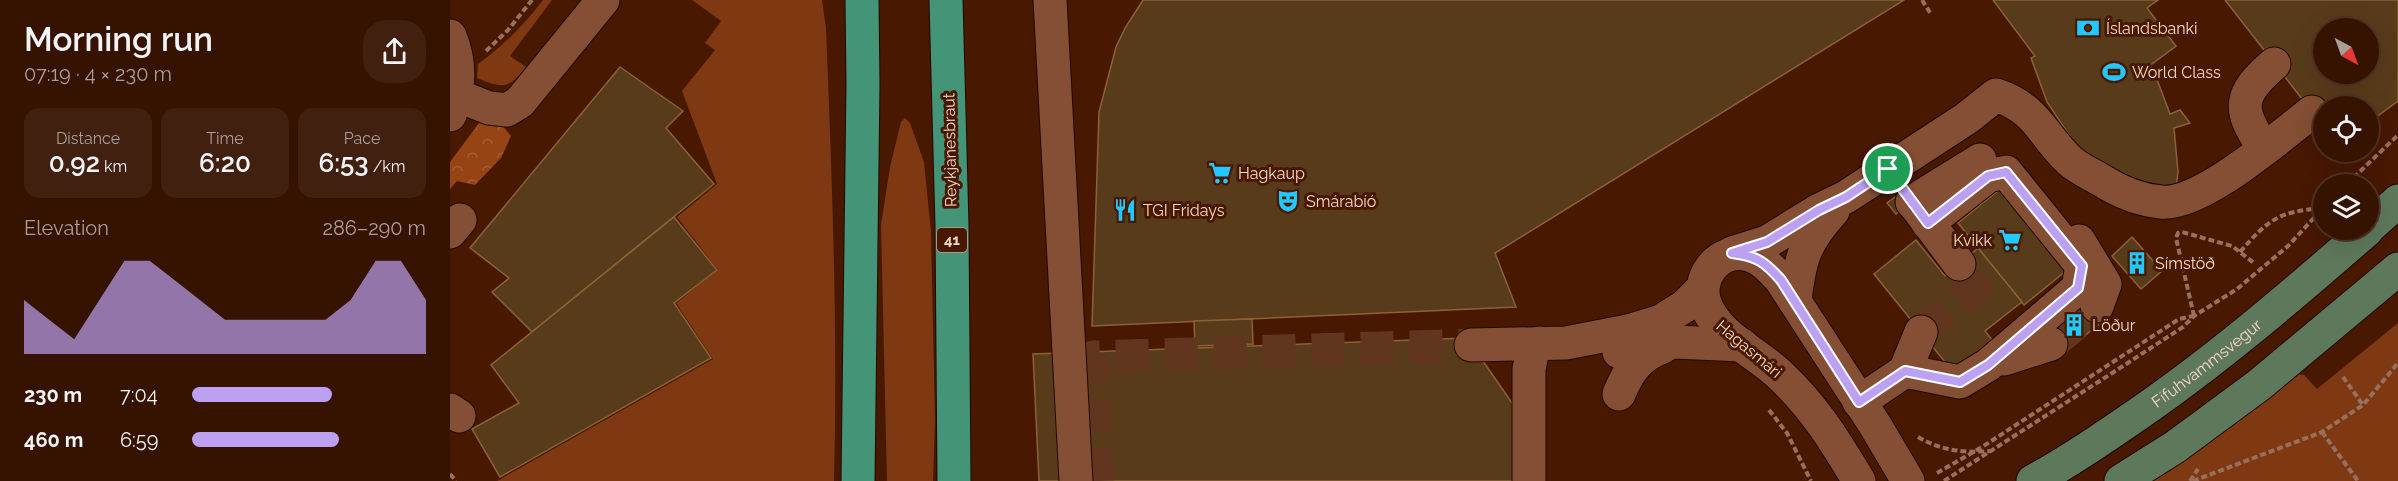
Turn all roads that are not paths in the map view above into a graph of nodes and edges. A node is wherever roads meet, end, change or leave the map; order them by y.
1 (603, 0) edge
2 (847, 0) edge
3 (862, 0) edge
4 (946, 0) edge
5 (1050, 0) edge
6 (2274, 64) dead end
7 (454, 77) edge
8 (863, 84) junction
9 (2312, 112) dead end
10 (2264, 148) junction
11 (1888, 169) junction
12 (1846, 197) junction
13 (2398, 201) edge
14 (1920, 212) junction
15 (2379, 219) edge
16 (2355, 240) edge
17 (1732, 253) junction
18 (1959, 264) tunnel mouth
19 (2398, 269) edge
20 (1702, 289) junction
21 (1795, 300) junction
22 (2097, 306) tunnel mouth
23 (1920, 332) tunnel mouth
24 (1674, 342) junction
25 (1553, 343) junction
26 (2051, 344) tunnel mouth
27 (1471, 345) tunnel mouth
28 (1742, 345) junction
29 (1988, 365) junction
30 (1905, 371) junction
31 (1619, 394) dead end
32 (1859, 402) junction
33 (1919, 479) edge
34 (858, 481) edge
35 (954, 481) edge
36 (1076, 481) edge
37 (1529, 481) edge
38 (1859, 481) edge
39 (2033, 481) edge
40 (2121, 481) edge

1 - 7 street
2 - 8 highway
3 - 8 highway
4 - 35 highway, Reykjanesbraut / 41
5 - 36 street
6 - 10 street
8 - 34 highway
9 - 10 street
10 - 11 street
11 - 12 street
11 - 14 street
12 - 17 street
12 - 21 street
13 - 15 main road, Fífuhvammsvegur
14 - 18 street
14 - 22 street
14 - 29 street
16 - 39 main road, Fífuhvammsvegur
17 - 20 street
17 - 21 street
19 - 40 main road
20 - 25 street
20 - 28 street, Hagasmári
21 - 32 street
23 - 30 street
24 - 25 street
24 - 28 street
24 - 31 street
25 - 27 street
25 - 37 street
26 - 29 street
28 - 38 street, Hagasmári
29 - 30 street
30 - 32 street
32 - 33 street

